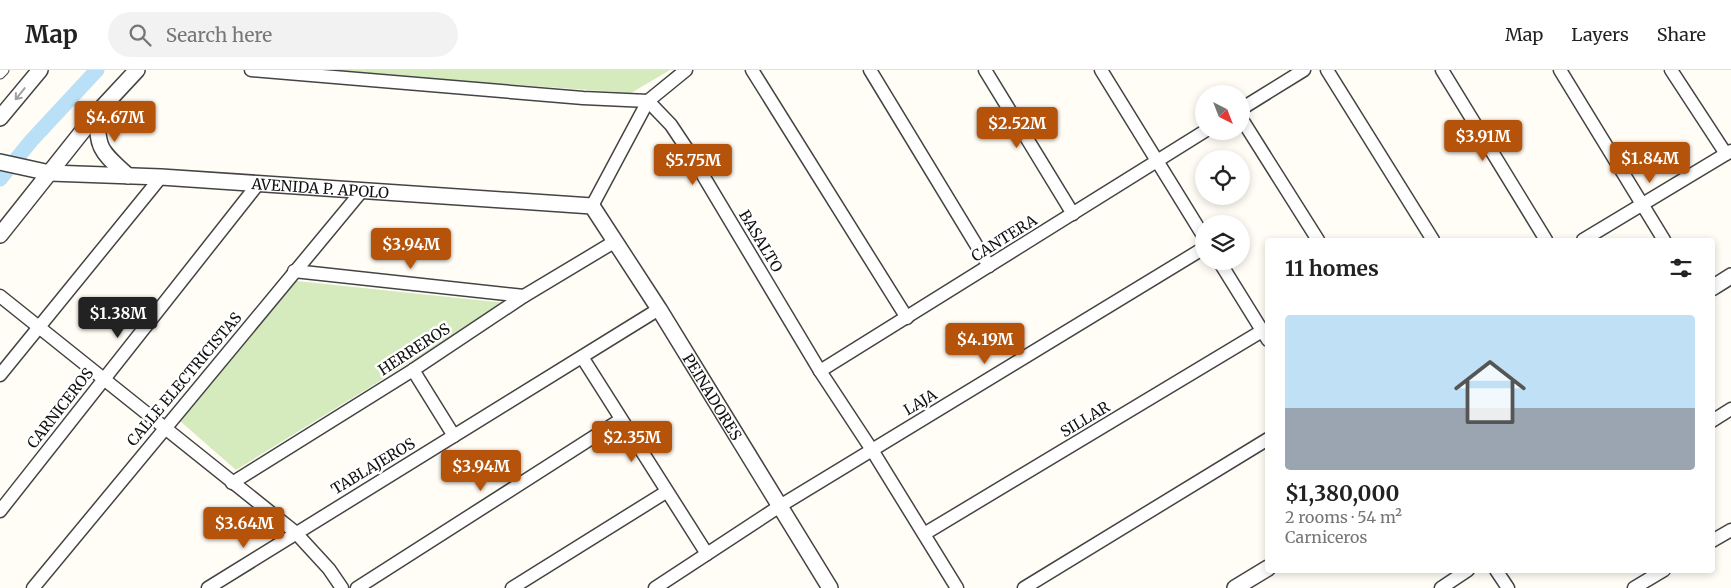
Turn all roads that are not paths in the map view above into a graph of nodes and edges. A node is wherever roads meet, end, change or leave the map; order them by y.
1 (4, 70) edge
2 (40, 70) edge
3 (137, 70) edge
4 (251, 70) edge
5 (686, 70) edge
6 (752, 70) edge
7 (870, 70) edge
8 (984, 70) edge
9 (1101, 70) edge
10 (1304, 70) edge
11 (1327, 70) edge
12 (1442, 70) edge
13 (1560, 70) edge
14 (1671, 70) edge
15 (0, 74) edge
16 (648, 101) junction
17 (1250, 103) edge
18 (97, 113) junction
19 (2, 114) edge
20 (1250, 132) edge
21 (1195, 137) edge
22 (1728, 153) edge
23 (1157, 161) junction
24 (0, 162) edge
25 (50, 173) junction
26 (128, 176) junction
27 (162, 177) junction
28 (258, 184) junction
29 (361, 192) junction
30 (1642, 205) junction
31 (592, 206) junction
32 (1072, 214) junction
33 (1195, 222) edge
34 (0, 235) edge
35 (1317, 238) edge
36 (1432, 238) edge
37 (1545, 238) edge
38 (1587, 238) edge
39 (1663, 238) edge
40 (614, 242) junction
41 (1195, 253) edge
42 (989, 266) junction
43 (1224, 270) edge
44 (294, 271) junction
45 (1731, 276) edge
46 (1715, 286) edge
47 (0, 296) edge
48 (524, 296) junction
49 (659, 310) junction
50 (907, 318) junction
51 (39, 327) junction
52 (1265, 336) edge
53 (582, 357) junction
54 (413, 370) junction
55 (820, 371) junction
56 (0, 375) edge
57 (104, 379) junction
58 (1731, 409) edge
59 (1715, 418) edge
60 (620, 420) junction
61 (164, 428) junction
62 (454, 436) junction
63 (1265, 440) edge
64 (872, 450) junction
65 (232, 483) junction
66 (666, 492) junction
67 (780, 506) junction
68 (0, 511) edge
69 (1731, 530) edge
70 (295, 532) junction
71 (924, 534) junction
72 (1715, 539) edge
73 (707, 554) junction
74 (1265, 570) edge
75 (1464, 573) edge
76 (1498, 573) edge
77 (1659, 573) edge
78 (226, 583) edge
79 (33, 588) edge
80 (208, 588) edge
81 (342, 588) edge
82 (357, 588) edge
83 (512, 588) edge
84 (655, 588) edge
85 (830, 588) edge
86 (957, 588) edge
87 (1024, 588) edge
88 (1236, 588) edge
89 (1441, 588) edge
90 (1508, 588) edge
91 (1634, 588) edge

1 - 15 street
2 -> 19 street
3 - 18 street
4 - 16 street
5 - 16 street
6 - 50 street
7 - 42 street
8 - 32 street
9 - 23 street
10 - 17 street
11 - 36 street
12 - 37 street
13 - 30 street
14 - 22 street
16 - 31 street
16 - 55 street, BASALTO
18 - 25 street
18 - 26 street
20 - 35 street
21 - 23 street, CANTERA
22 - 30 street
23 - 32 street, CANTERA
23 - 33 street
24 - 25 street, AVENIDA P. APOLO
25 - 26 street, AVENIDA P. APOLO
25 - 34 street
26 - 27 street, AVENIDA P. APOLO
27 - 28 street, AVENIDA P. APOLO
27 - 51 street
28 - 29 street, AVENIDA P. APOLO
28 - 57 street, CARNICEROS
29 - 31 street, AVENIDA P. APOLO
29 - 44 street, CALLE ELECTRICISTAS
30 - 38 street
30 - 39 street
31 - 40 street, PEINADORES
32 - 42 street, CANTERA
40 - 48 street, HERREROS
40 - 49 street, PEINADORES
41 - 64 street, LAJA
42 - 50 street, CANTERA
43 - 52 street
44 - 48 street
44 - 61 street, CALLE ELECTRICISTAS
45 - 46 street
47 - 51 street
48 - 54 street, HERREROS
49 - 53 street, TABLAJEROS
49 - 67 street, PEINADORES
50 - 55 street, CANTERA
51 - 56 street
51 - 57 street
52 - 71 street, SILLAR
53 - 60 street
53 - 62 street, TABLAJEROS
54 - 62 street
54 - 65 street, HERREROS
55 - 64 street, BASALTO
57 - 61 street
57 - 68 street, CARNICEROS
58 - 59 street
60 - 66 street
60 - 82 street
61 - 65 street
61 - 79 street, CALLE ELECTRICISTAS
62 - 70 street, TABLAJEROS
63 - 87 street
64 - 67 street, LAJA
64 - 71 street, BASALTO
65 - 70 street
66 - 73 street
66 - 83 street
67 - 73 street, LAJA
67 - 85 street, PEINADORES
69 - 72 street
70 - 78 street, TABLAJEROS
70 - 81 street
71 - 86 street, BASALTO
73 - 84 street, LAJA
74 - 88 street
75 - 89 street
76 - 90 street
77 - 91 street
78 - 80 street, TABLAJEROS

